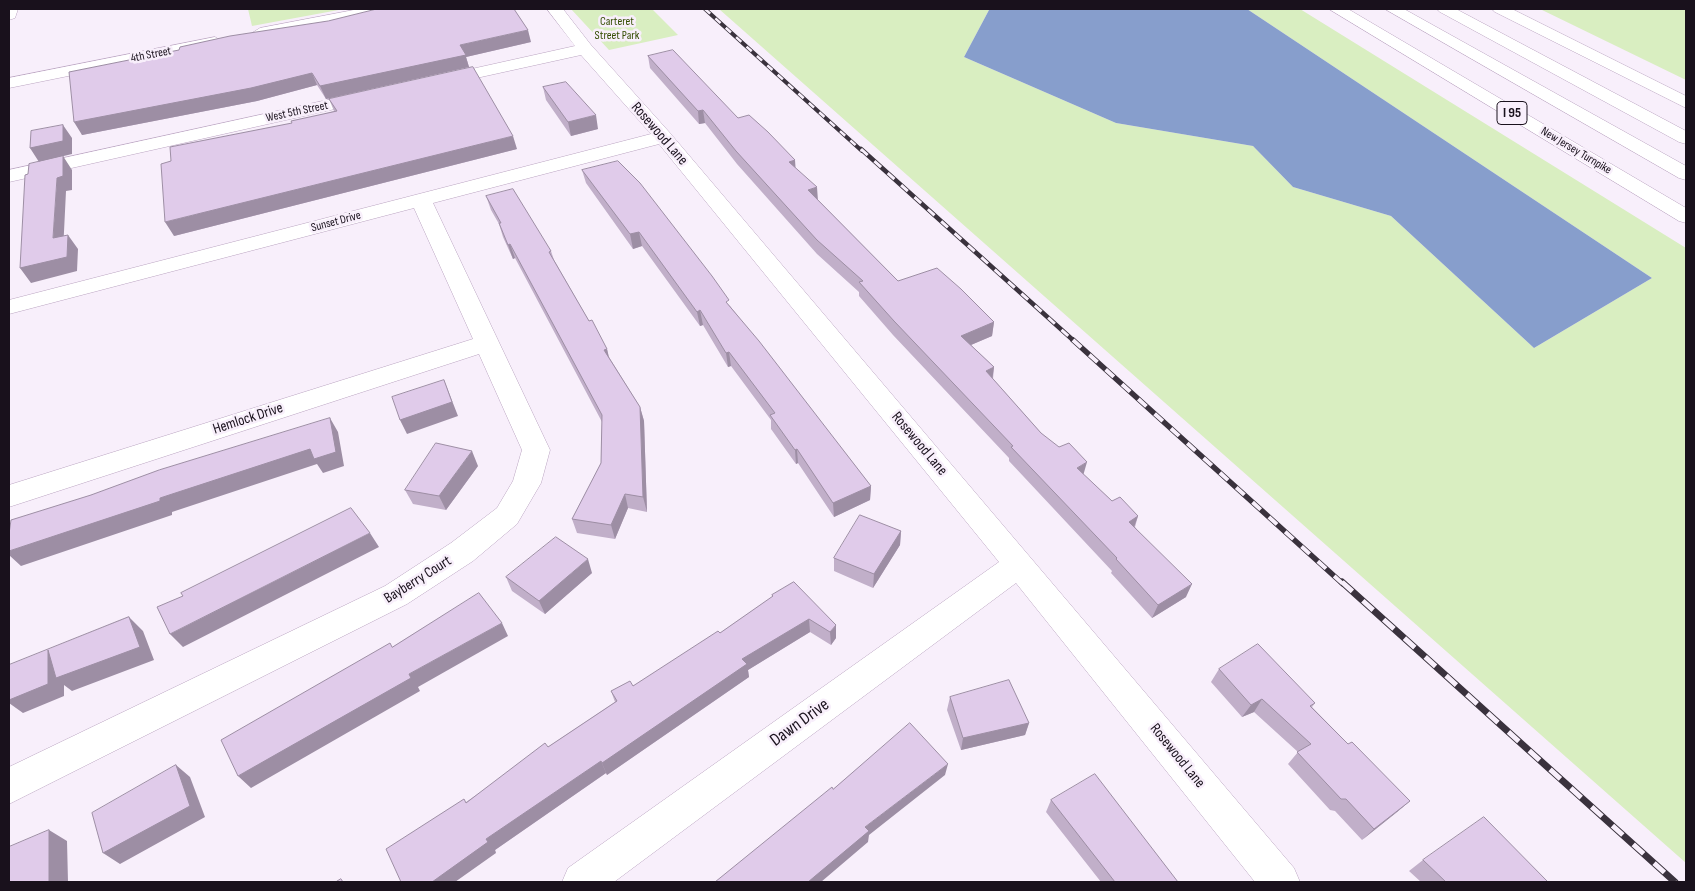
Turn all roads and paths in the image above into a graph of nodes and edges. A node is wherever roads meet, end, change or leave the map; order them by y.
1 (11, 9) edge
2 (381, 9) edge
3 (555, 9) edge
4 (1337, 9) edge
5 (1393, 9) edge
6 (1445, 9) edge
7 (1500, 9) edge
8 (9, 15) edge
9 (585, 49) junction
10 (9, 83) edge
11 (422, 85) edge
12 (383, 93) edge
13 (1686, 103) edge
14 (663, 137) junction
15 (1686, 138) edge
16 (1686, 174) edge
17 (9, 176) edge
18 (421, 200) junction
19 (1686, 217) edge
20 (9, 307) edge
21 (487, 343) junction
22 (9, 496) edge
23 (1019, 564) junction
24 (9, 786) edge
25 (582, 882) edge
26 (1280, 882) edge

1 - 8 main road
2 - 10 main road, 4th Street
3 - 9 main road, Rosewood Lane
4 - 19 main road, New Jersey Turnpike / I 95
5 - 16 main road, I 95
6 - 15 main road
7 - 13 main road
9 - 11 main road
9 - 14 main road, Rosewood Lane
12 - 17 main road, West 5th Street
14 - 18 main road, Sunset Drive
14 - 23 main road, Rosewood Lane
18 - 20 main road, Sunset Drive
18 - 21 main road, Bayberry Court
21 - 22 main road, Hemlock Drive
21 - 24 main road, Bayberry Court
23 - 25 main road, Dawn Drive
23 - 26 main road, Rosewood Lane

